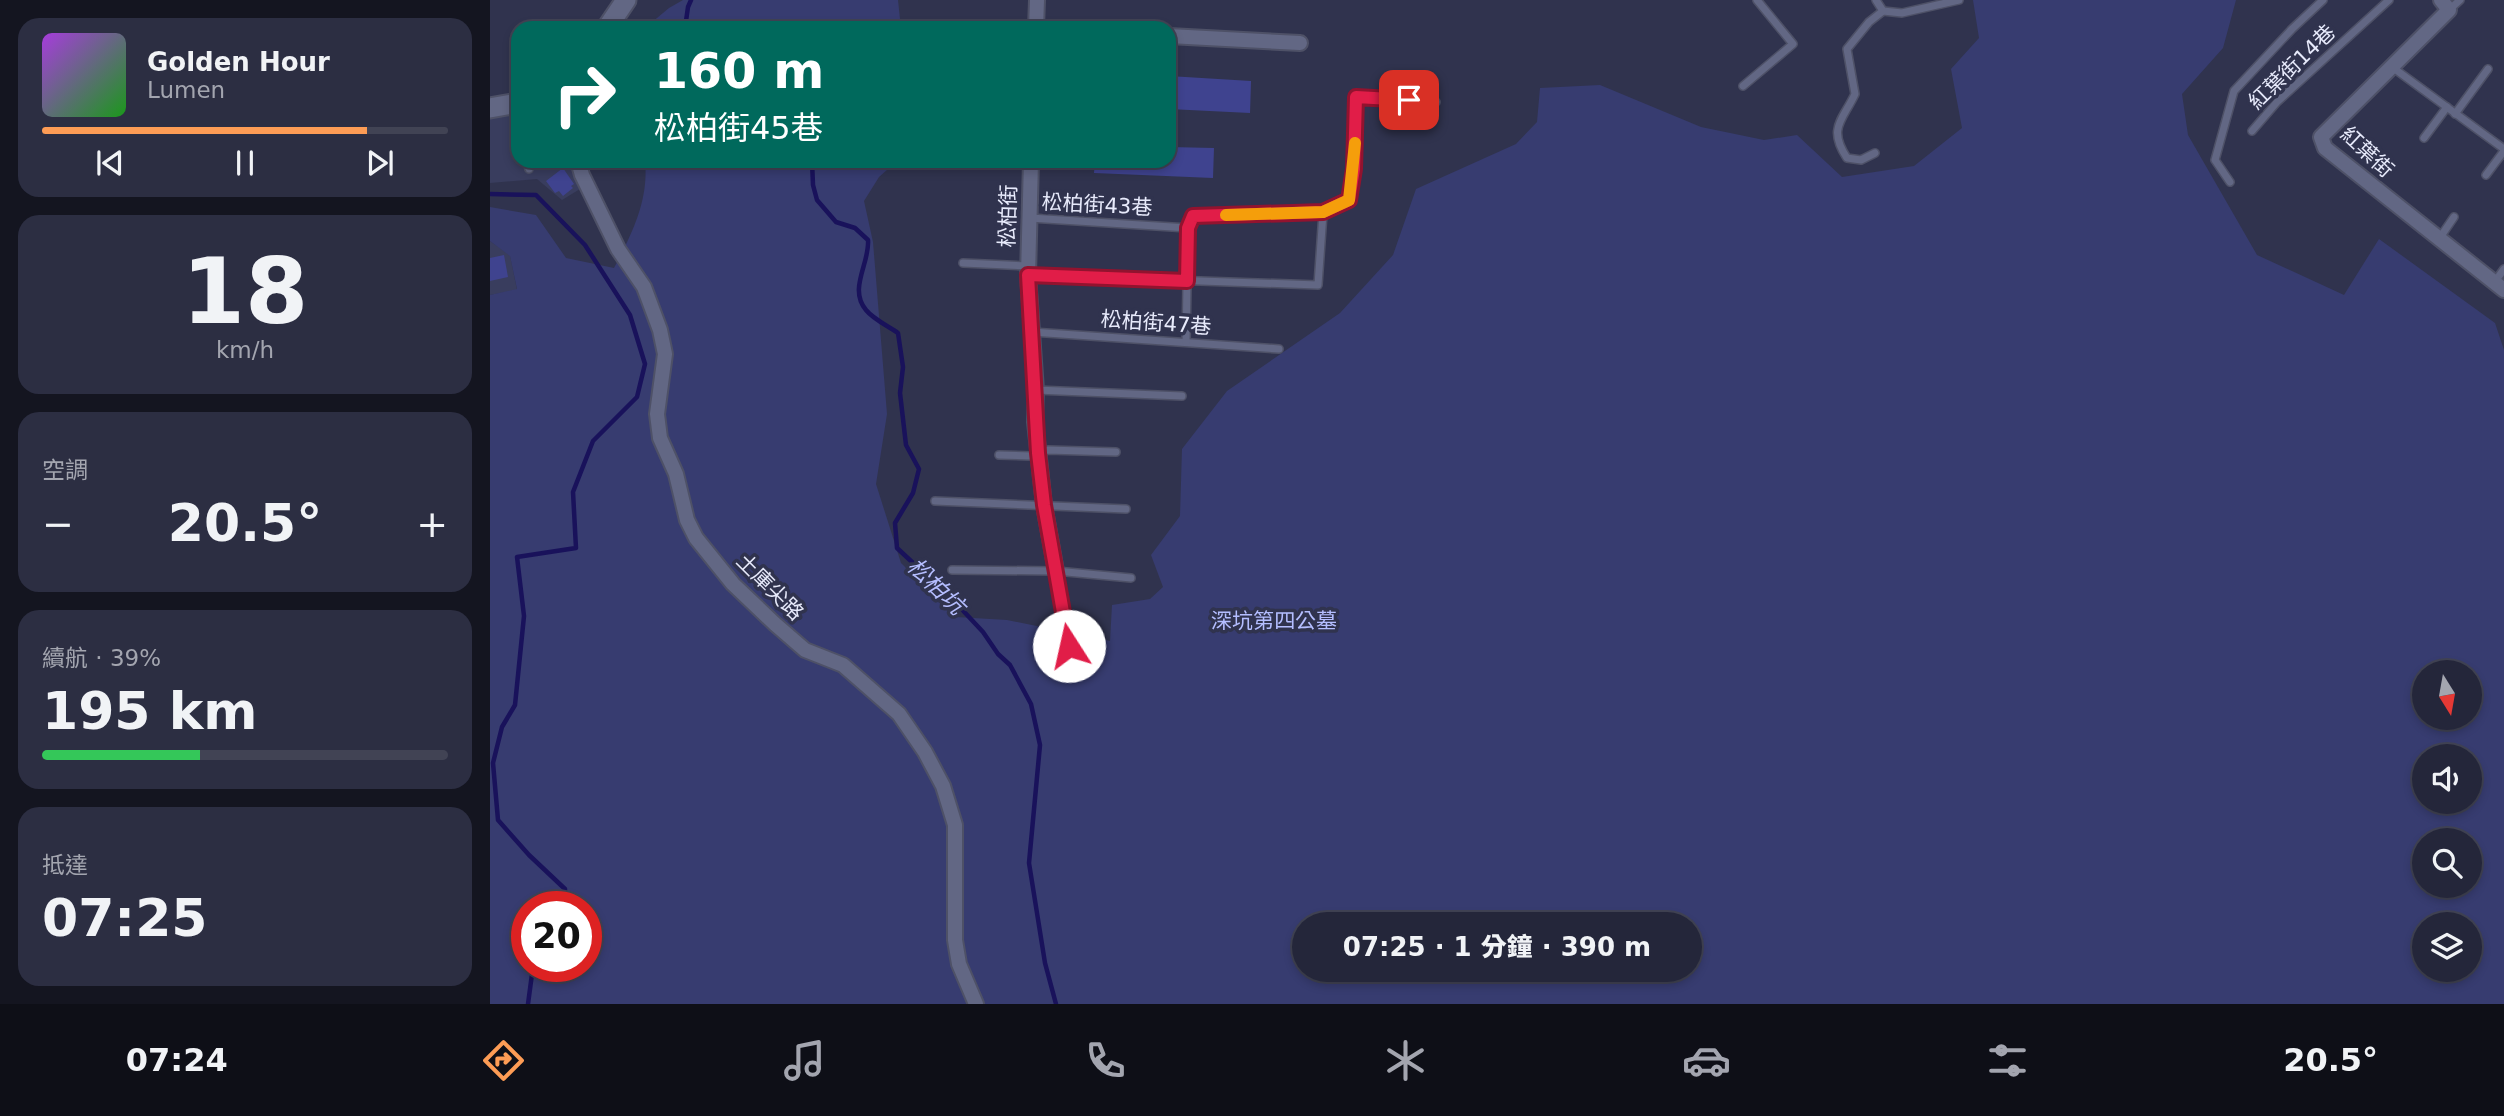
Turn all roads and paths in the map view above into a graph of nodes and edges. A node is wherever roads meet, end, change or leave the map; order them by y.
1 (626, 0) edge
2 (1037, 0) edge
3 (1757, 0) edge
4 (1876, 0) edge
5 (1959, 0) edge
6 (2323, 0) edge
7 (2389, 0) edge
8 (2450, 3) edge
9 (1883, 11) junction
10 (612, 21) edge
11 (1036, 21) edge
12 (1176, 36) edge
13 (1300, 43) dead end
14 (2391, 66) junction
15 (2488, 69) dead end
16 (1743, 86) dead end
17 (1436, 102) dead end
18 (511, 106) edge
19 (2447, 107) junction
20 (490, 108) edge
21 (2455, 114) junction
22 (2252, 131) dead end
23 (2424, 138) dead end
24 (2504, 150) edge
25 (1875, 153) dead end
26 (580, 168) edge
27 (1031, 168) edge
28 (2486, 175) dead end
29 (2230, 182) dead end
30 (1323, 212) junction
31 (2454, 217) dead end
32 (1029, 218) junction
33 (1188, 228) junction
34 (2438, 239) junction
35 (963, 263) dead end
36 (2504, 269) edge
37 (1028, 271) junction
38 (1187, 281) junction
39 (2499, 287) edge
40 (1031, 332) junction
41 (1186, 342) junction
42 (1279, 349) dead end
43 (1036, 390) junction
44 (1182, 396) dead end
45 (1116, 452) dead end
46 (1038, 453) junction
47 (999, 454) dead end
48 (935, 501) dead end
49 (1044, 505) junction
50 (1126, 509) dead end
51 (951, 570) dead end
52 (1056, 571) junction
53 (1131, 578) dead end
54 (1069, 646) dead end
55 (976, 1004) edge

1 - 10 main road
2 - 11 street
3 - 16 lane
4 - 9 lane
5 - 9 lane
6 - 29 lane
7 - 22 lane, 紅葉街14巷
8 - 14 street, 紅葉街
9 - 25 lane
12 - 13 street
14 - 19 lane
14 - 34 street, 紅葉街
15 - 21 lane
17 - 30 lane
18 - 20 main road
19 - 21 lane
19 - 23 lane
21 - 24 lane
24 - 28 lane
26 - 55 street, 土庫尖路
27 - 32 street, 松柏街
30 - 33 lane, 松柏街43巷
30 - 38 lane
31 - 34 lane
32 - 33 lane, 松柏街43巷
32 - 37 street, 松柏街
33 - 38 lane
34 - 39 street, 紅葉街
35 - 37 lane
36 - 39 lane
37 - 38 lane
37 - 40 street, 松柏街
38 - 41 lane
40 - 41 lane, 松柏街47巷
40 - 43 street, 松柏街
41 - 42 lane, 松柏街47巷
43 - 44 lane
43 - 46 street, 松柏街
45 - 46 lane
46 - 47 lane
46 - 49 street, 松柏街
48 - 49 lane
49 - 50 lane
49 - 52 street, 松柏街
51 - 52 lane
52 - 53 lane
52 - 54 lane, 松柏街

